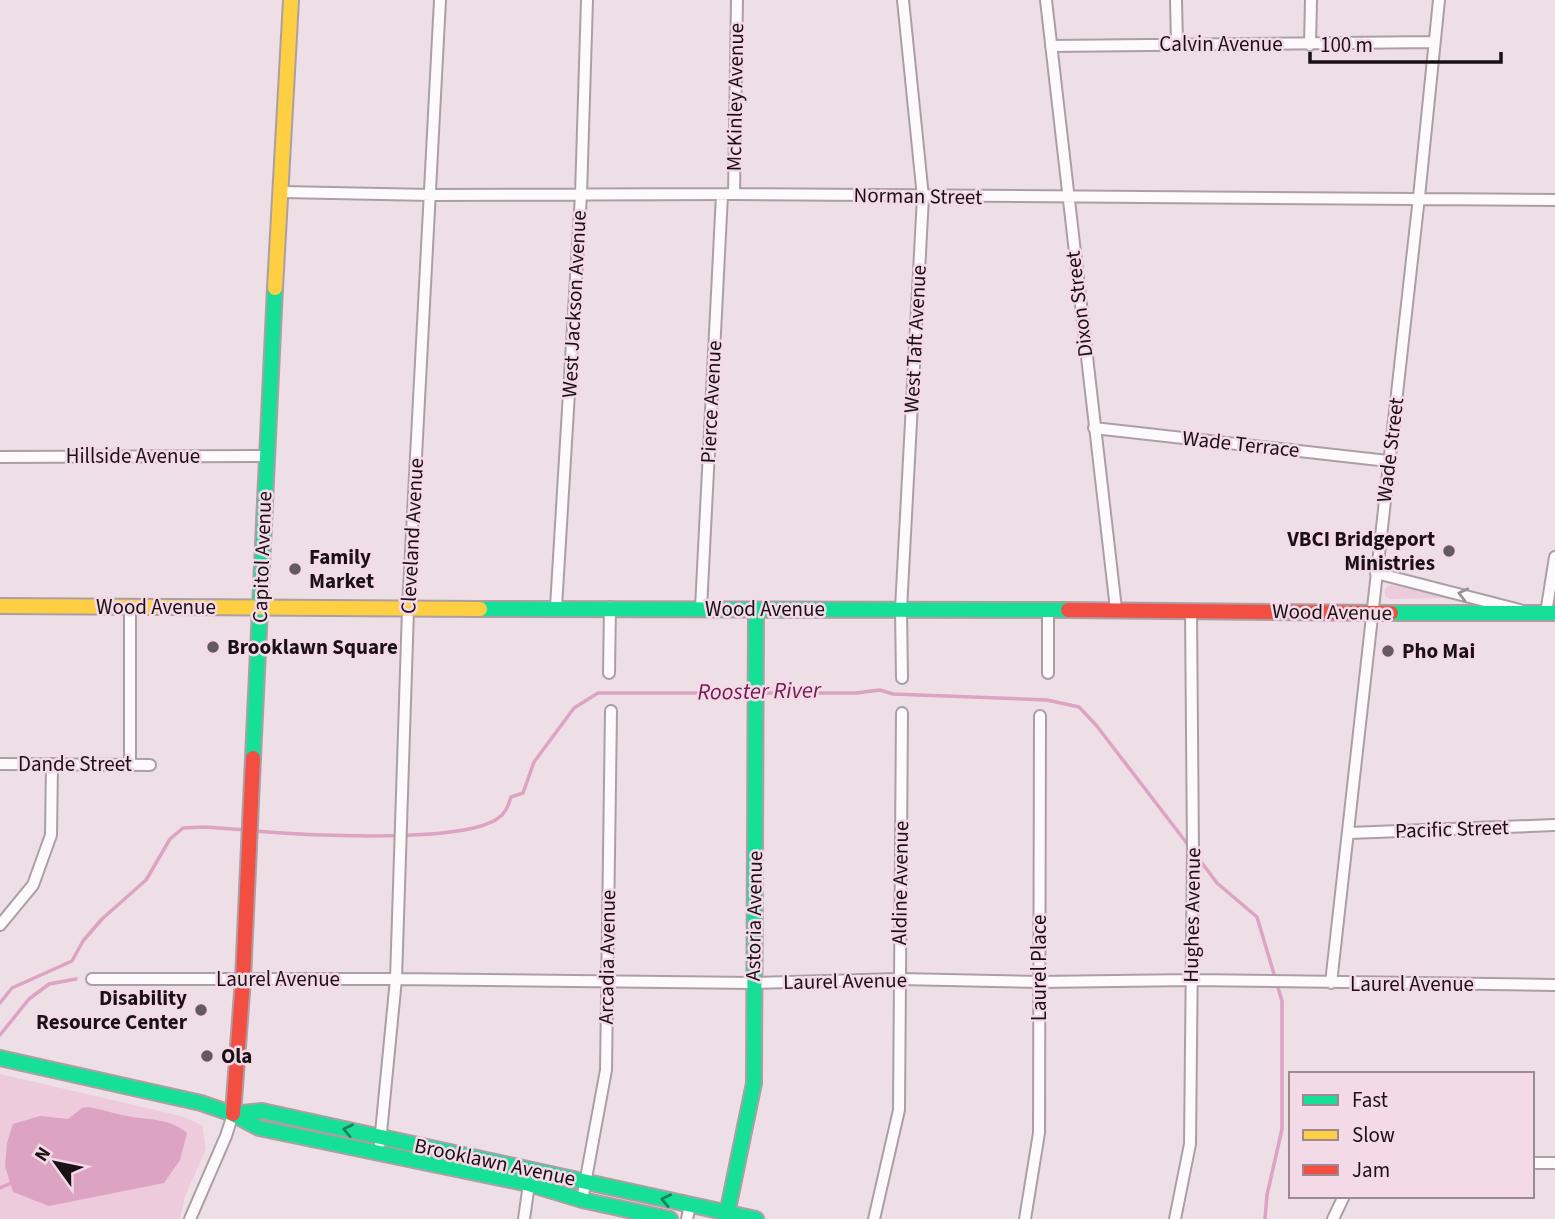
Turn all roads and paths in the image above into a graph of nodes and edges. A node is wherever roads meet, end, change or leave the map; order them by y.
1 (291, 0) edge
2 (440, 0) edge
3 (587, 0) edge
4 (737, 0) edge
5 (902, 0) edge
6 (1046, 0) edge
7 (1176, 0) edge
8 (1311, 0) edge
9 (1439, 0) edge
10 (1434, 41) junction
11 (1177, 43) junction
12 (1310, 45) junction
13 (1051, 46) junction
14 (282, 192) junction
15 (431, 195) junction
16 (580, 195) junction
17 (728, 195) junction
18 (923, 197) junction
19 (1419, 197) junction
20 (1067, 198) junction
21 (1555, 200) edge
22 (1094, 428) junction
23 (266, 456) junction
24 (0, 457) edge
25 (1388, 461) junction
26 (1555, 557) edge
27 (1376, 573) junction
28 (0, 606) edge
29 (130, 607) junction
30 (260, 607) junction
31 (556, 607) junction
32 (610, 607) junction
33 (701, 608) junction
34 (408, 609) junction
35 (901, 609) junction
36 (1116, 609) junction
37 (756, 610) junction
38 (1191, 610) junction
39 (1048, 611) junction
40 (1529, 612) junction
41 (1550, 612) edge
42 (1371, 613) junction
43 (609, 673) dead end
44 (1048, 673) dead end
45 (902, 678) dead end
46 (611, 711) dead end
47 (902, 713) dead end
48 (1040, 716) dead end
49 (0, 764) edge
50 (52, 764) junction
51 (130, 764) junction
52 (150, 765) dead end
53 (1555, 825) edge
54 (1349, 833) junction
55 (0, 925) edge
56 (93, 979) dead end
57 (243, 979) junction
58 (396, 979) junction
59 (899, 979) junction
60 (606, 980) junction
61 (1192, 980) junction
62 (1039, 982) junction
63 (753, 983) junction
64 (1331, 984) junction
65 (1555, 985) edge
66 (0, 1058) edge
67 (233, 1114) junction
68 (381, 1138) junction
69 (379, 1155) junction
70 (1534, 1163) edge
71 (1555, 1163) edge
72 (530, 1177) junction
73 (586, 1182) junction
74 (1343, 1198) edge
75 (582, 1199) junction
76 (688, 1212) edge
77 (727, 1216) edge
78 (190, 1219) edge
79 (524, 1219) edge
80 (670, 1219) edge
81 (757, 1219) edge
82 (874, 1219) edge
83 (1025, 1219) edge
84 (1175, 1219) edge
85 (1333, 1219) edge

1 - 14 main road, Capitol Avenue
2 - 15 street, Cleveland Avenue
3 - 16 street, West Jackson Avenue
4 - 17 street, McKinley Avenue
5 - 18 street, West Taft Avenue
6 - 13 street, Dixon Street
7 - 11 street
8 - 12 street
9 - 10 street, Wade Street
10 - 12 street, Calvin Avenue
10 - 19 street, Wade Street
11 - 12 street, Calvin Avenue
11 - 13 street, Calvin Avenue
13 - 20 street, Dixon Street
14 - 15 street, Norman Street
14 - 23 main road, Capitol Avenue
15 - 16 street, Norman Street
15 - 34 street, Cleveland Avenue
16 - 17 street, Norman Street
16 - 31 street, West Jackson Avenue
17 - 18 street, Norman Street
17 - 33 street, Pierce Avenue
18 - 20 street, Norman Street
18 - 35 street, West Taft Avenue
19 - 20 street, Norman Street
19 - 21 street, Norman Street
19 - 25 street, Wade Street
20 - 22 street, Dixon Street
22 - 25 street, Wade Terrace
22 - 36 street, Dixon Street
23 - 24 street, Hillside Avenue
23 - 30 main road, Capitol Avenue
25 - 27 street, Wade Street
26 - 41 street
40 -> 27 street, Wood Avenue
27 - 42 street, Wade Street
28 - 29 main road, Wood Avenue
29 - 30 main road, Wood Avenue
29 - 51 street
30 - 34 main road, Wood Avenue
30 - 57 main road, Capitol Avenue
31 - 32 main road, Wood Avenue
31 - 34 main road, Wood Avenue
32 - 33 main road, Wood Avenue
32 - 43 street
33 - 37 main road, Wood Avenue
34 - 58 street, Cleveland Avenue
35 - 37 main road, Wood Avenue
35 - 39 main road, Wood Avenue
35 - 45 street, West Taft Avenue
36 - 38 main road, Wood Avenue
36 - 39 main road, Wood Avenue
37 - 63 main road, Astoria Avenue
38 - 42 main road, Wood Avenue
38 - 61 street, Hughes Avenue
39 - 44 street
40 - 41 main road, Wood Avenue
40 - 42 main road, Wood Avenue
42 - 54 street, Wade Street
46 - 60 street, Arcadia Avenue
47 - 59 street, Aldine Avenue
48 - 62 street, Laurel Place
49 - 50 street, Dande Street
50 - 51 street, Dande Street
50 - 55 street
51 - 52 street, Dande Street
53 - 54 street, Pacific Street
54 - 64 street, Wade Street
56 - 57 street, Laurel Avenue
57 - 58 street, Laurel Avenue
57 - 67 main road, Capitol Avenue
58 - 60 street, Laurel Avenue
58 - 68 street, Cleveland Avenue
59 - 62 street, Laurel Avenue
59 - 63 street, Laurel Avenue
59 - 82 street, Aldine Avenue
60 - 63 street, Laurel Avenue
60 - 73 street, Arcadia Avenue
61 - 62 street, Laurel Avenue
61 - 64 street, Laurel Avenue
61 - 84 street, Hughes Avenue
62 - 83 street, Laurel Place
63 - 77 main road, Astoria Avenue
64 - 65 street, Laurel Avenue
66 - 67 main road, Brooklawn Avenue
68 -> 67 main road, Brooklawn Avenue
67 - 69 main road, Brooklawn Avenue
67 - 78 street
68 - 69 street, Cleveland Avenue
68 - 72 main road, Brooklawn Avenue
69 - 72 main road, Brooklawn Avenue
70 - 71 street
72 - 73 main road, Brooklawn Avenue
72 - 75 main road, Brooklawn Avenue
72 - 79 street
73 - 75 street, Arcadia Avenue
76 -> 73 main road, Brooklawn Avenue
74 - 85 street
75 - 80 main road, Brooklawn Avenue
76 - 77 main road, Brooklawn Avenue
77 - 81 main road, Brooklawn Avenue

